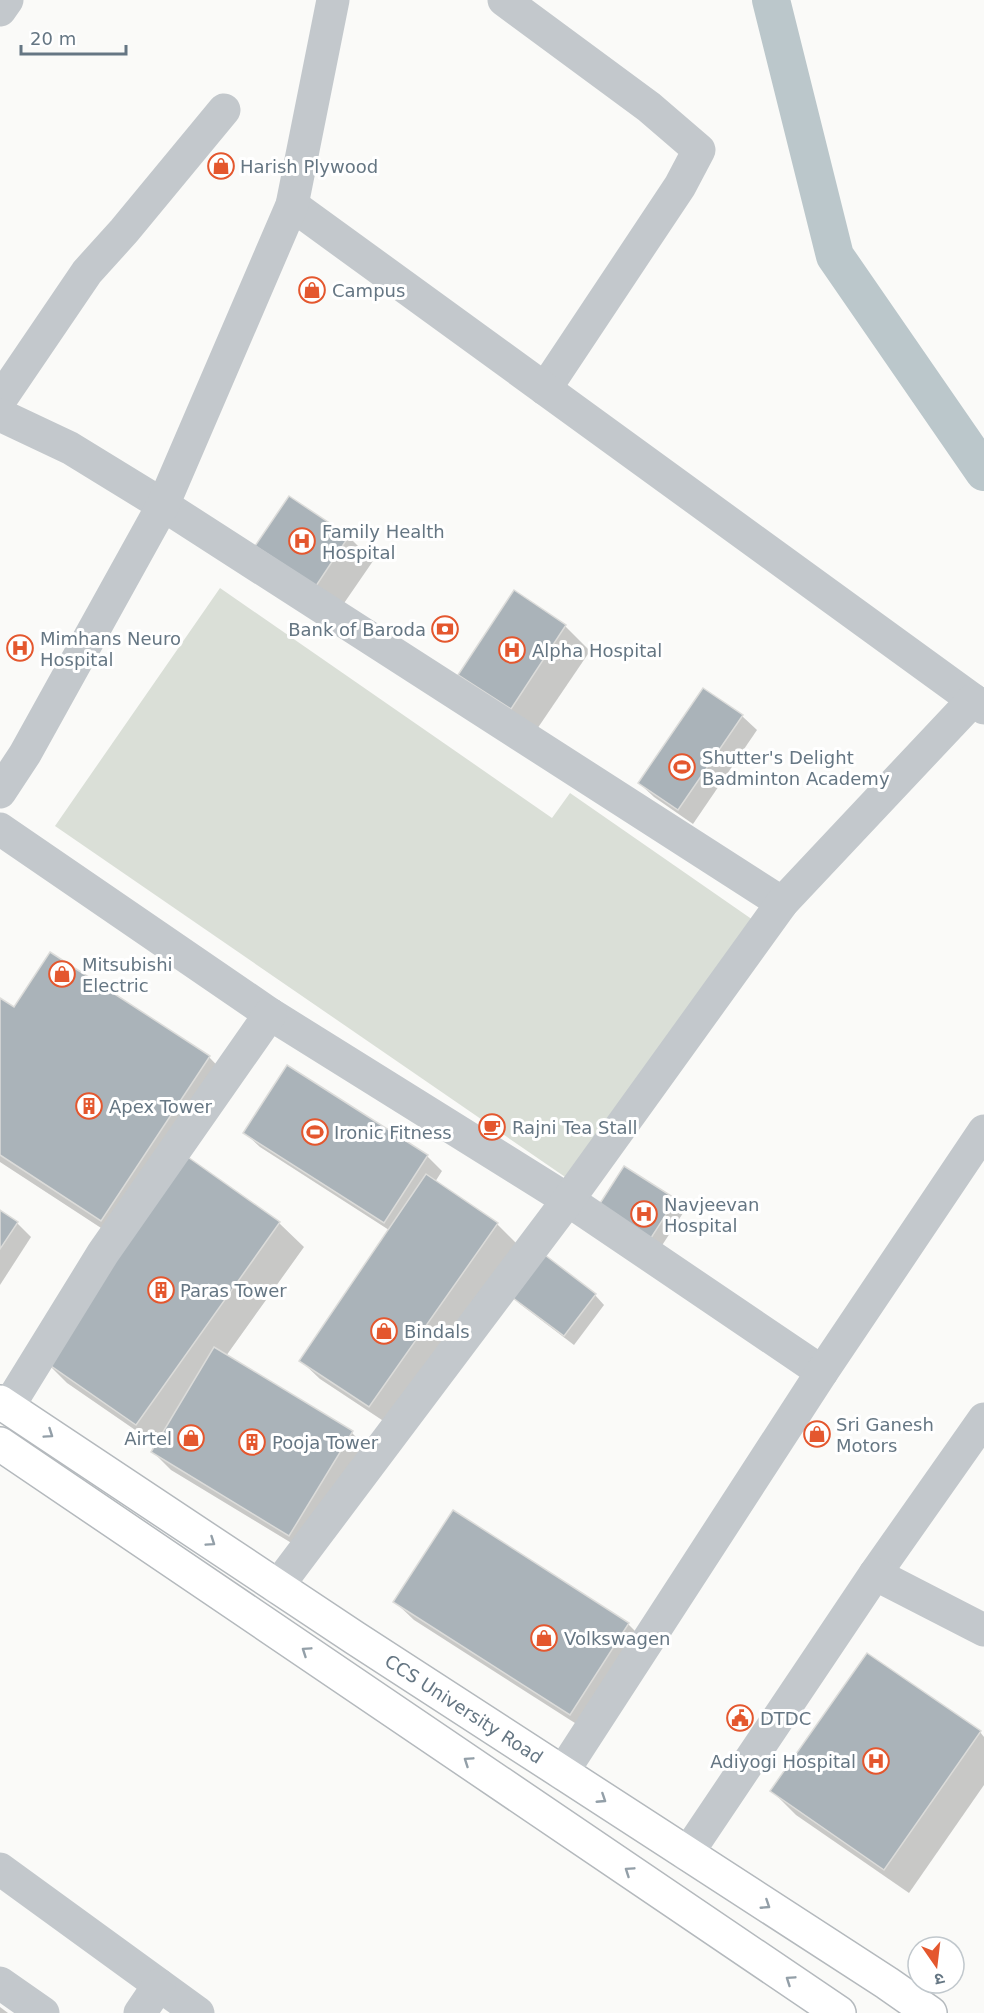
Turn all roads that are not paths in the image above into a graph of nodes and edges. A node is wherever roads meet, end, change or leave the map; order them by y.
1 (7, 0) edge
2 (333, 0) edge
3 (504, 0) edge
4 (0, 10) edge
5 (224, 110) dead end
6 (292, 206) junction
7 (545, 390) junction
8 (0, 400) edge
9 (0, 416) edge
10 (163, 505) junction
11 (979, 704) edge
12 (0, 792) edge
13 (0, 829) edge
14 (782, 903) junction
15 (270, 1014) junction
16 (984, 1131) edge
17 (568, 1200) junction
18 (822, 1372) junction
19 (4, 1405) edge
20 (984, 1419) edge
21 (0, 1444) edge
22 (875, 1574) junction
23 (277, 1587) junction
24 (984, 1630) edge
25 (562, 1773) junction
26 (687, 1854) junction
27 (0, 1869) edge
28 (0, 1983) edge
29 (159, 1985) junction
30 (43, 2013) edge
31 (140, 2013) edge
32 (198, 2013) edge
33 (839, 2013) edge
34 (930, 2013) edge

1 - 4 street
2 - 6 street
3 - 7 street
5 - 8 street
6 - 7 street
6 - 10 street
7 - 11 street
9 - 10 street
10 - 12 street
10 - 14 street
11 - 14 street
13 - 15 street
14 - 17 street
15 - 17 street
15 - 19 street
16 - 18 street
17 - 18 street
17 - 23 street
18 - 25 street
19 -> 23 highway, CCS University Road
20 - 22 street
33 -> 21 highway
22 - 24 street
22 - 26 street
23 - 25 highway, CCS University Road
25 -> 26 highway, CCS University Road
26 -> 34 highway, CCS University Road
27 - 29 street
28 - 30 street
29 - 31 street
29 - 32 street

